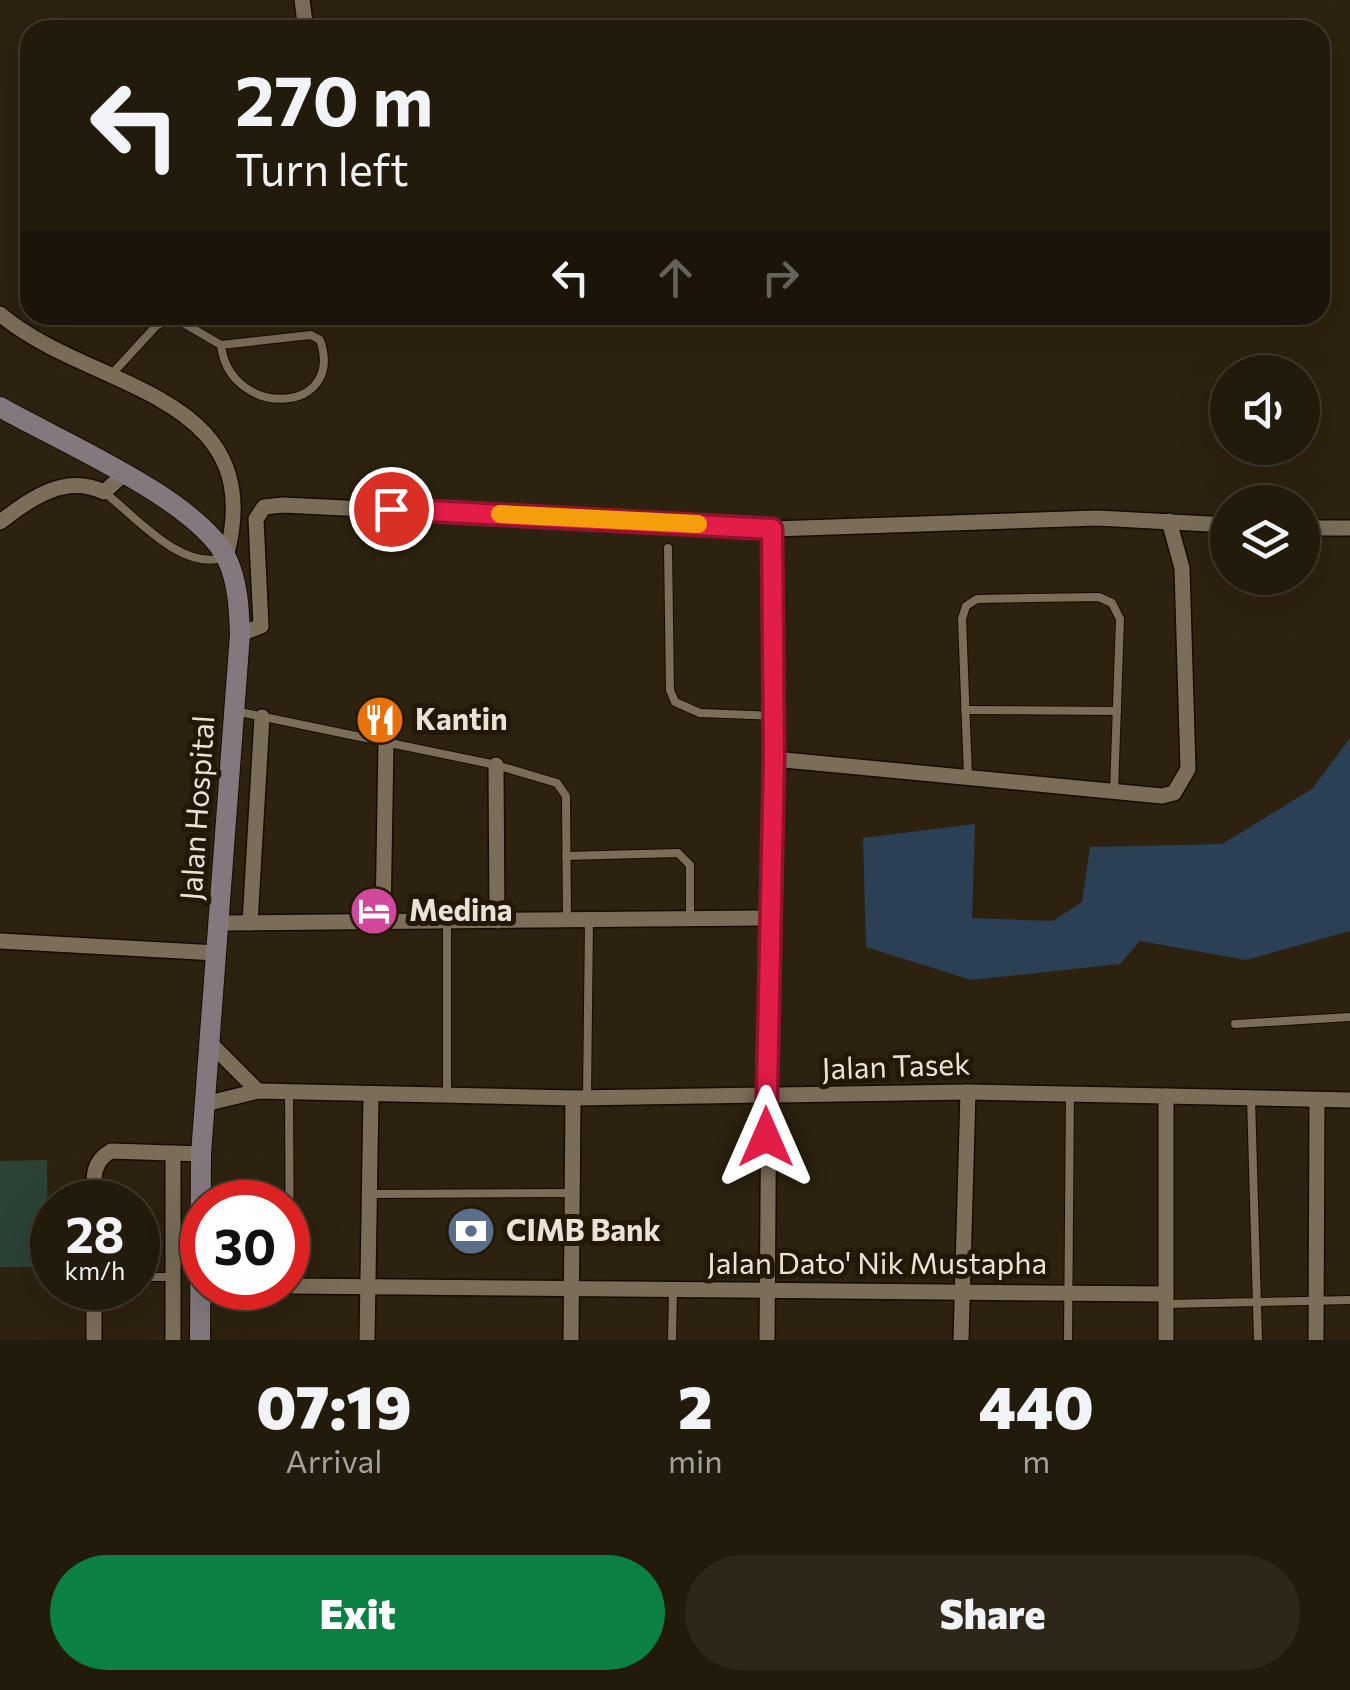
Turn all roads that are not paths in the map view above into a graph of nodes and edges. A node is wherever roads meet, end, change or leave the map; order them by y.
1 (0, 314) edge
2 (162, 325) edge
3 (189, 325) edge
4 (221, 345) junction
5 (111, 375) junction
6 (0, 406) edge
7 (122, 476) junction
8 (104, 492) junction
9 (1169, 521) junction
10 (0, 522) edge
11 (1210, 524) edge
12 (1320, 528) edge
13 (1350, 528) edge
14 (772, 529) junction
15 (668, 548) dead end
16 (226, 556) junction
17 (240, 634) junction
18 (966, 710) junction
19 (235, 711) junction
20 (1117, 711) junction
21 (774, 716) junction
22 (262, 717) junction
23 (386, 742) junction
24 (774, 759) junction
25 (496, 765) junction
26 (968, 776) junction
27 (1114, 790) junction
28 (566, 856) junction
29 (690, 918) junction
30 (769, 918) junction
31 (498, 920) junction
32 (567, 920) junction
33 (589, 920) junction
34 (383, 921) junction
35 (447, 921) junction
36 (250, 923) junction
37 (220, 924) junction
38 (0, 941) edge
39 (217, 953) junction
40 (1350, 1017) edge
41 (1236, 1024) dead end
42 (210, 1043) junction
43 (258, 1090) junction
44 (289, 1092) junction
45 (968, 1092) junction
46 (1070, 1092) junction
47 (371, 1095) junction
48 (447, 1096) junction
49 (1166, 1096) junction
50 (580, 1098) junction
51 (766, 1098) junction
52 (1251, 1098) junction
53 (1317, 1100) junction
54 (1350, 1100) edge
55 (205, 1104) junction
56 (173, 1153) junction
57 (201, 1154) junction
58 (94, 1180) edge
59 (201, 1180) edge
60 (289, 1180) edge
61 (572, 1193) junction
62 (370, 1194) junction
63 (160, 1277) edge
64 (173, 1277) junction
65 (310, 1286) edge
66 (368, 1286) junction
67 (571, 1289) junction
68 (672, 1289) junction
69 (766, 1292) junction
70 (962, 1292) junction
71 (1068, 1292) junction
72 (1165, 1299) junction
73 (1317, 1300) junction
74 (1350, 1300) edge
75 (1258, 1301) junction
76 (94, 1310) edge
77 (201, 1310) edge
78 (94, 1340) edge
79 (173, 1340) edge
80 (200, 1340) edge
81 (367, 1340) edge
82 (571, 1340) edge
83 (672, 1340) edge
84 (766, 1340) edge
85 (961, 1340) edge
86 (1068, 1340) edge
87 (1166, 1340) edge
88 (1258, 1340) edge
89 (1316, 1340) edge

1 - 5 street
2 - 5 lane
3 - 4 lane
4 - 4 lane
5 - 16 street
6 - 7 main road, Jalan Hospital
7 - 8 street
7 - 16 main road, Jalan Hospital
8 - 10 street
8 - 16 lane
9 - 11 street
9 - 14 street
9 - 27 street
12 - 13 street
14 - 17 street
14 - 21 street
15 - 21 lane
16 - 17 main road, Jalan Hospital
17 - 19 main road, Jalan Hospital
18 - 20 lane
18 - 20 lane
18 - 26 lane
19 - 22 lane
19 - 37 main road, Jalan Hospital
20 - 27 lane
21 - 24 street
22 - 23 lane
22 - 36 street
23 - 25 lane
23 - 34 street
24 - 26 street
24 - 30 street
25 - 28 lane
25 - 31 street
26 - 27 street
28 - 29 lane
28 - 32 lane
29 - 30 street
29 - 33 street
30 - 51 street
31 - 32 street
31 - 35 street
32 - 33 street
33 - 50 lane
34 - 35 street
34 - 36 street
35 - 48 lane
36 - 37 street
37 - 39 main road, Jalan Hospital
38 - 39 street
39 - 42 main road, Jalan Hospital
40 - 41 lane
42 - 43 street
42 - 55 main road, Jalan Hospital
43 - 44 street, Jalan Tasek
43 - 55 street, Jalan Tasek
44 - 47 street, Jalan Tasek
44 - 60 lane
45 - 46 street, Jalan Tasek
45 - 51 street, Jalan Tasek
45 - 70 street
46 - 49 street, Jalan Tasek
46 - 71 lane
47 - 48 street, Jalan Tasek
47 - 62 street
48 - 50 street, Jalan Tasek
49 - 52 street, Jalan Tasek
49 - 72 street
50 - 51 street, Jalan Tasek
50 - 61 street
51 - 69 street
52 - 53 street, Jalan Tasek
52 - 75 lane
53 - 54 street, Jalan Tasek
53 - 73 street
55 - 57 main road, Jalan Hospital
56 - 57 street
56 - 58 street
56 - 64 street
57 - 59 main road, Jalan Hospital
61 - 62 lane
61 - 67 street
62 - 66 street
63 - 64 lane
64 - 79 street
65 - 66 street, Jalan Dato' Nik Mustapha
66 - 67 street, Jalan Dato' Nik Mustapha
66 - 81 street
67 - 68 street, Jalan Dato' Nik Mustapha
67 - 82 street
68 - 69 street, Jalan Dato' Nik Mustapha
68 - 83 lane
69 - 70 street, Jalan Dato' Nik Mustapha
69 - 84 street
70 - 71 street, Jalan Dato' Nik Mustapha
70 - 85 street
71 - 72 street, Jalan Dato' Nik Mustapha
71 - 86 lane
72 - 75 lane
72 - 87 street
73 - 74 lane
73 - 75 lane
73 - 89 street
75 - 88 lane
76 - 78 street
77 - 80 main road, Jalan Hospital

